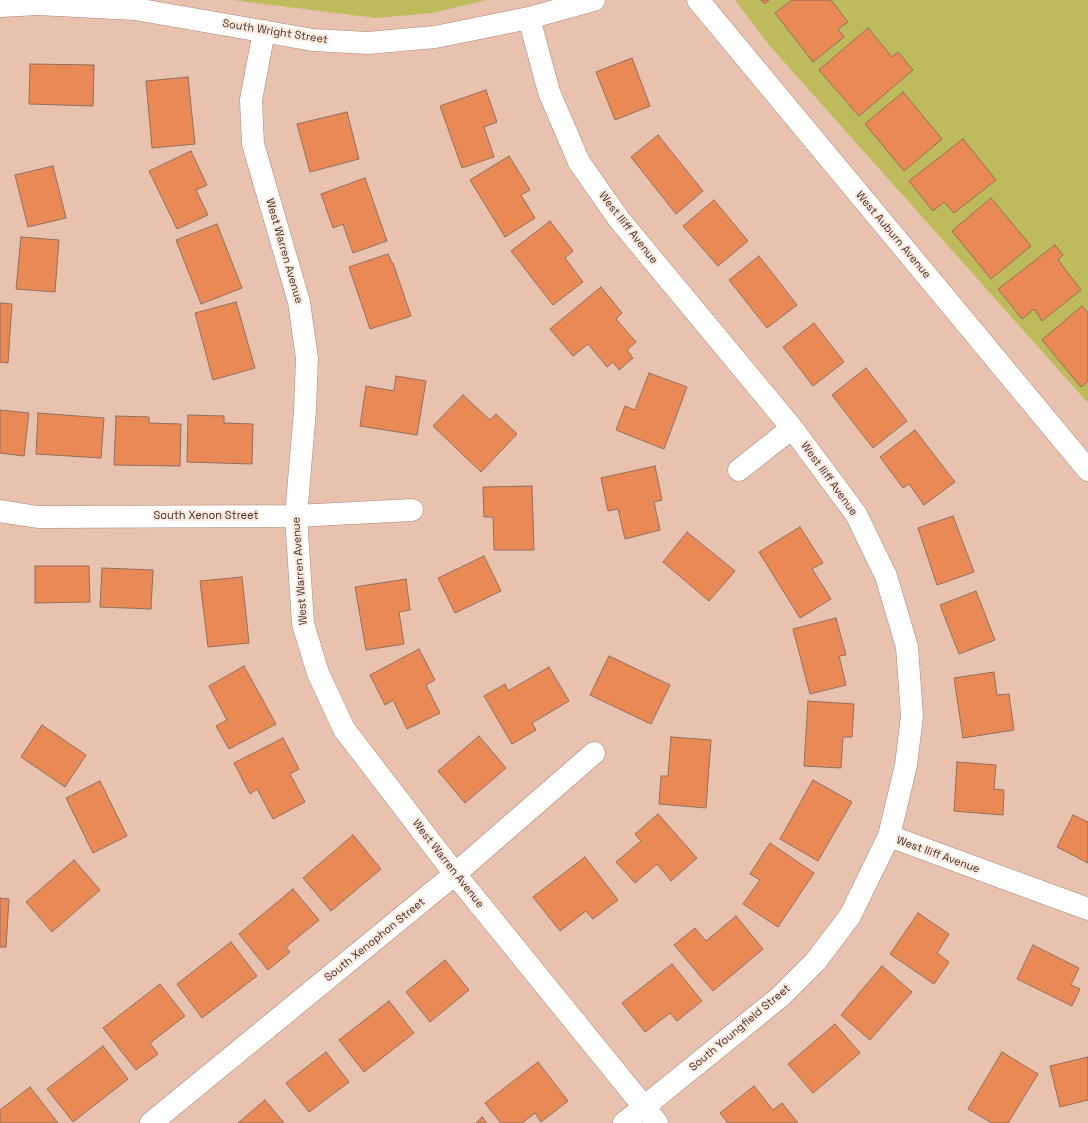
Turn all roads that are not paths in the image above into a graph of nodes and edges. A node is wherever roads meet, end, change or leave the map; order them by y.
1 (594, 0) edge
2 (698, 0) edge
3 (0, 6) edge
4 (529, 18) junction
5 (264, 31) junction
6 (792, 428) junction
7 (739, 470) dead end
8 (1088, 470) edge
9 (412, 510) dead end
10 (0, 511) edge
11 (296, 516) junction
12 (594, 753) dead end
13 (889, 836) junction
14 (455, 874) junction
15 (1088, 909) edge
16 (651, 1115) edge
17 (151, 1123) edge
18 (624, 1123) edge

1 - 4 street, South Wright Street
2 - 8 street, West Auburn Avenue
3 - 5 street, South Wright Street
4 - 5 street, South Wright Street
4 - 6 street, West Iliff Avenue
5 - 11 street, West Warren Avenue
6 - 7 street
6 - 13 street, West Iliff Avenue
9 - 11 street, South Xenon Street
10 - 11 street, South Xenon Street
11 - 14 street, West Warren Avenue
12 - 14 street, South Xenophon Street
13 - 15 street, West Iliff Avenue
13 - 16 street, South Youngfield Street
14 - 16 street, West Warren Avenue
14 - 17 street, South Xenophon Street
16 - 18 street, South Youngfield Street

